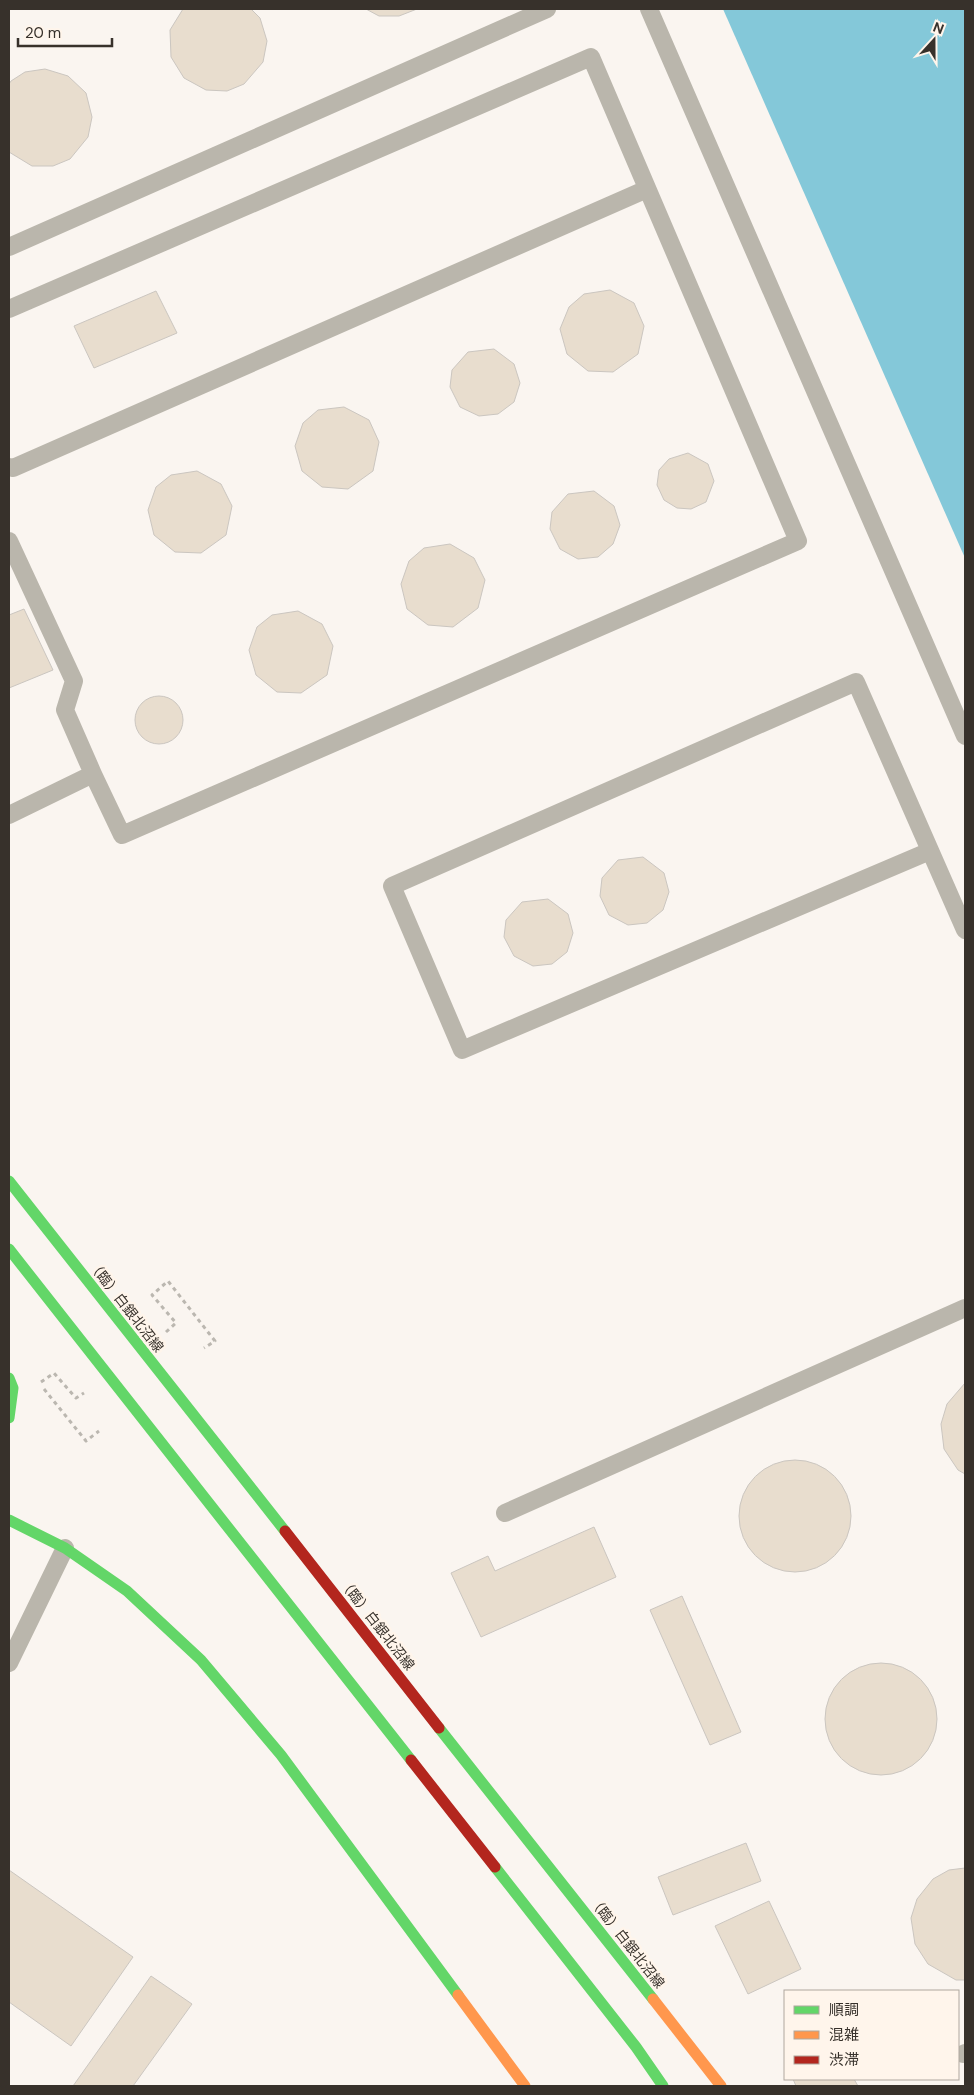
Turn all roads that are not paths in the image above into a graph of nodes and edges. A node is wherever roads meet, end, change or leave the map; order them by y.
1 (546, 9) edge
2 (649, 9) edge
3 (647, 189) junction
4 (9, 247) edge
5 (9, 309) edge
6 (9, 468) edge
7 (9, 541) edge
8 (965, 736) edge
9 (93, 774) junction
10 (9, 815) edge
11 (930, 851) junction
12 (965, 930) edge
13 (9, 1180) edge
14 (9, 1249) edge
15 (965, 1308) edge
16 (9, 1378) edge
17 (9, 1418) edge
18 (505, 1513) dead end
19 (9, 1520) edge
20 (65, 1548) junction
21 (9, 1663) edge
22 (525, 2086) edge
23 (663, 2086) edge
24 (721, 2086) edge

1 - 4 lane
2 - 8 lane
3 - 5 lane
3 - 6 lane
3 - 9 lane
7 - 9 lane
9 - 10 lane
11 - 11 lane
11 - 12 lane
13 - 24 street, （臨）白銀北沼線
14 - 23 street
15 - 18 lane
16 - 17 street
19 - 20 street
20 - 21 lane
20 - 22 street

